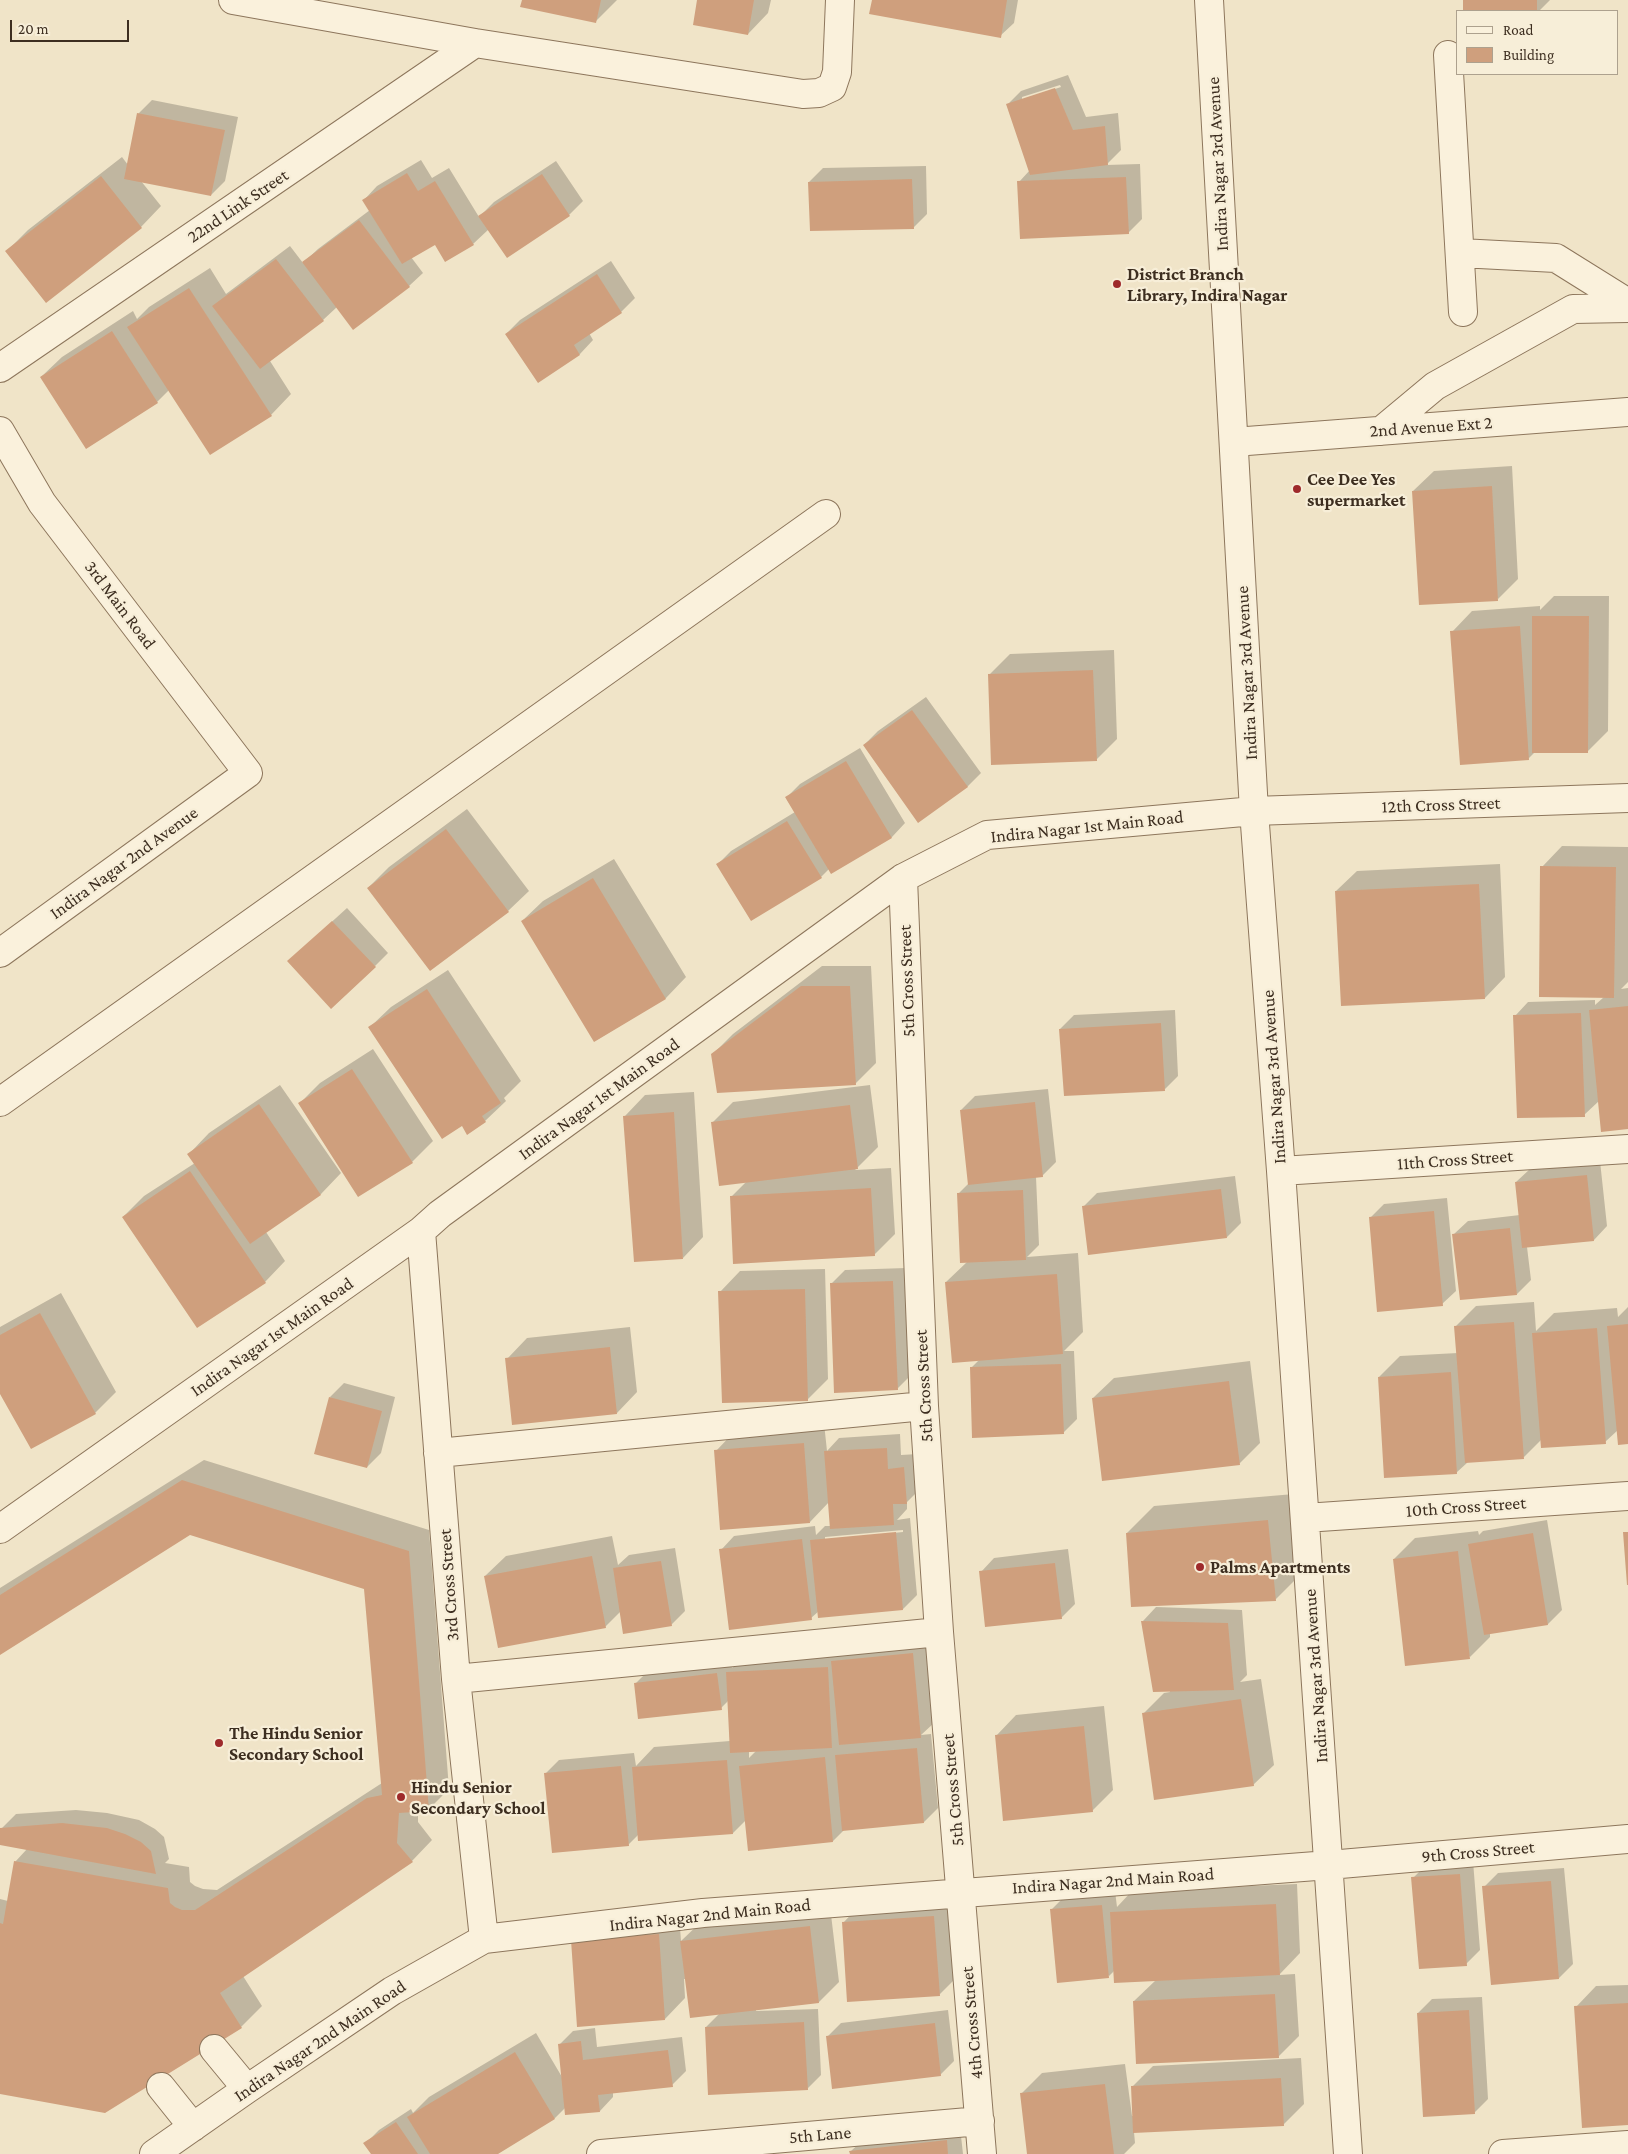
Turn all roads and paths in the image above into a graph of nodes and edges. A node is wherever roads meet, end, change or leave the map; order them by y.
1 (233, 0) edge
2 (840, 0) edge
3 (1208, 0) edge
4 (475, 43) junction
5 (1448, 54) dead end
6 (1460, 253) junction
7 (1628, 303) edge
8 (1628, 308) edge
9 (1463, 312) dead end
10 (0, 368) edge
11 (1628, 412) edge
12 (0, 431) edge
13 (1381, 431) junction
14 (1234, 442) junction
15 (826, 514) dead end
16 (248, 773) joint
17 (1628, 798) edge
18 (1254, 811) junction
19 (903, 878) junction
20 (0, 953) edge
21 (0, 1102) edge
22 (1628, 1149) edge
23 (1281, 1171) junction
24 (421, 1231) junction
25 (924, 1406) junction
26 (438, 1453) junction
27 (1628, 1496) edge
28 (1305, 1518) junction
29 (2, 1524) edge
30 (939, 1632) junction
31 (456, 1679) junction
32 (1628, 1839) edge
33 (1328, 1865) junction
34 (961, 1893) junction
35 (484, 1939) junction
36 (214, 2050) dead end
37 (160, 2087) dead end
38 (247, 2089) junction
39 (980, 2122) junction
40 (193, 2127) junction
41 (1628, 2146) edge
42 (154, 2154) edge
43 (600, 2154) edge
44 (982, 2154) edge
45 (1348, 2154) edge
46 (1503, 2154) edge

1 - 4 street
2 - 4 street
3 - 14 street, Indira Nagar 3rd Avenue
4 - 10 street, 22nd Link Street
5 - 6 street
6 - 7 street
6 - 9 street
8 - 13 street
11 - 13 street, 2nd Avenue Ext 2
12 - 16 street, 3rd Main Road
13 - 14 street, 2nd Avenue Ext 2
14 - 18 street, Indira Nagar 3rd Avenue
15 - 21 street
16 - 20 street, Indira Nagar 2nd Avenue
17 - 18 street, 12th Cross Street
18 - 19 street, Indira Nagar 1st Main Road
18 - 23 street, Indira Nagar 3rd Avenue
19 - 24 street, Indira Nagar 1st Main Road
19 - 25 street, 5th Cross Street
22 - 23 street, 11th Cross Street
23 - 28 street, Indira Nagar 3rd Avenue
24 - 26 street, 3rd Cross Street
24 - 29 street, Indira Nagar 1st Main Road
25 - 26 street
25 - 30 street, 5th Cross Street
26 - 31 street, 3rd Cross Street
27 - 28 street, 10th Cross Street
28 - 33 street, Indira Nagar 3rd Avenue
30 - 31 street
30 - 34 street, 5th Cross Street
31 - 35 street, 3rd Cross Street
32 - 33 street, 9th Cross Street
33 - 34 street, Indira Nagar 2nd Main Road
33 - 45 street, Indira Nagar 3rd Avenue
34 - 35 street, Indira Nagar 2nd Main Road
34 - 39 street, 4th Cross Street
35 - 38 street, Indira Nagar 2nd Main Road
36 - 38 street
37 - 40 street
38 - 40 street, Indira Nagar 2nd Main Road
39 - 43 street, 5th Lane
39 - 44 street, 4th Cross Street
40 - 42 street, Indira Nagar 2nd Main Road
41 - 46 street

